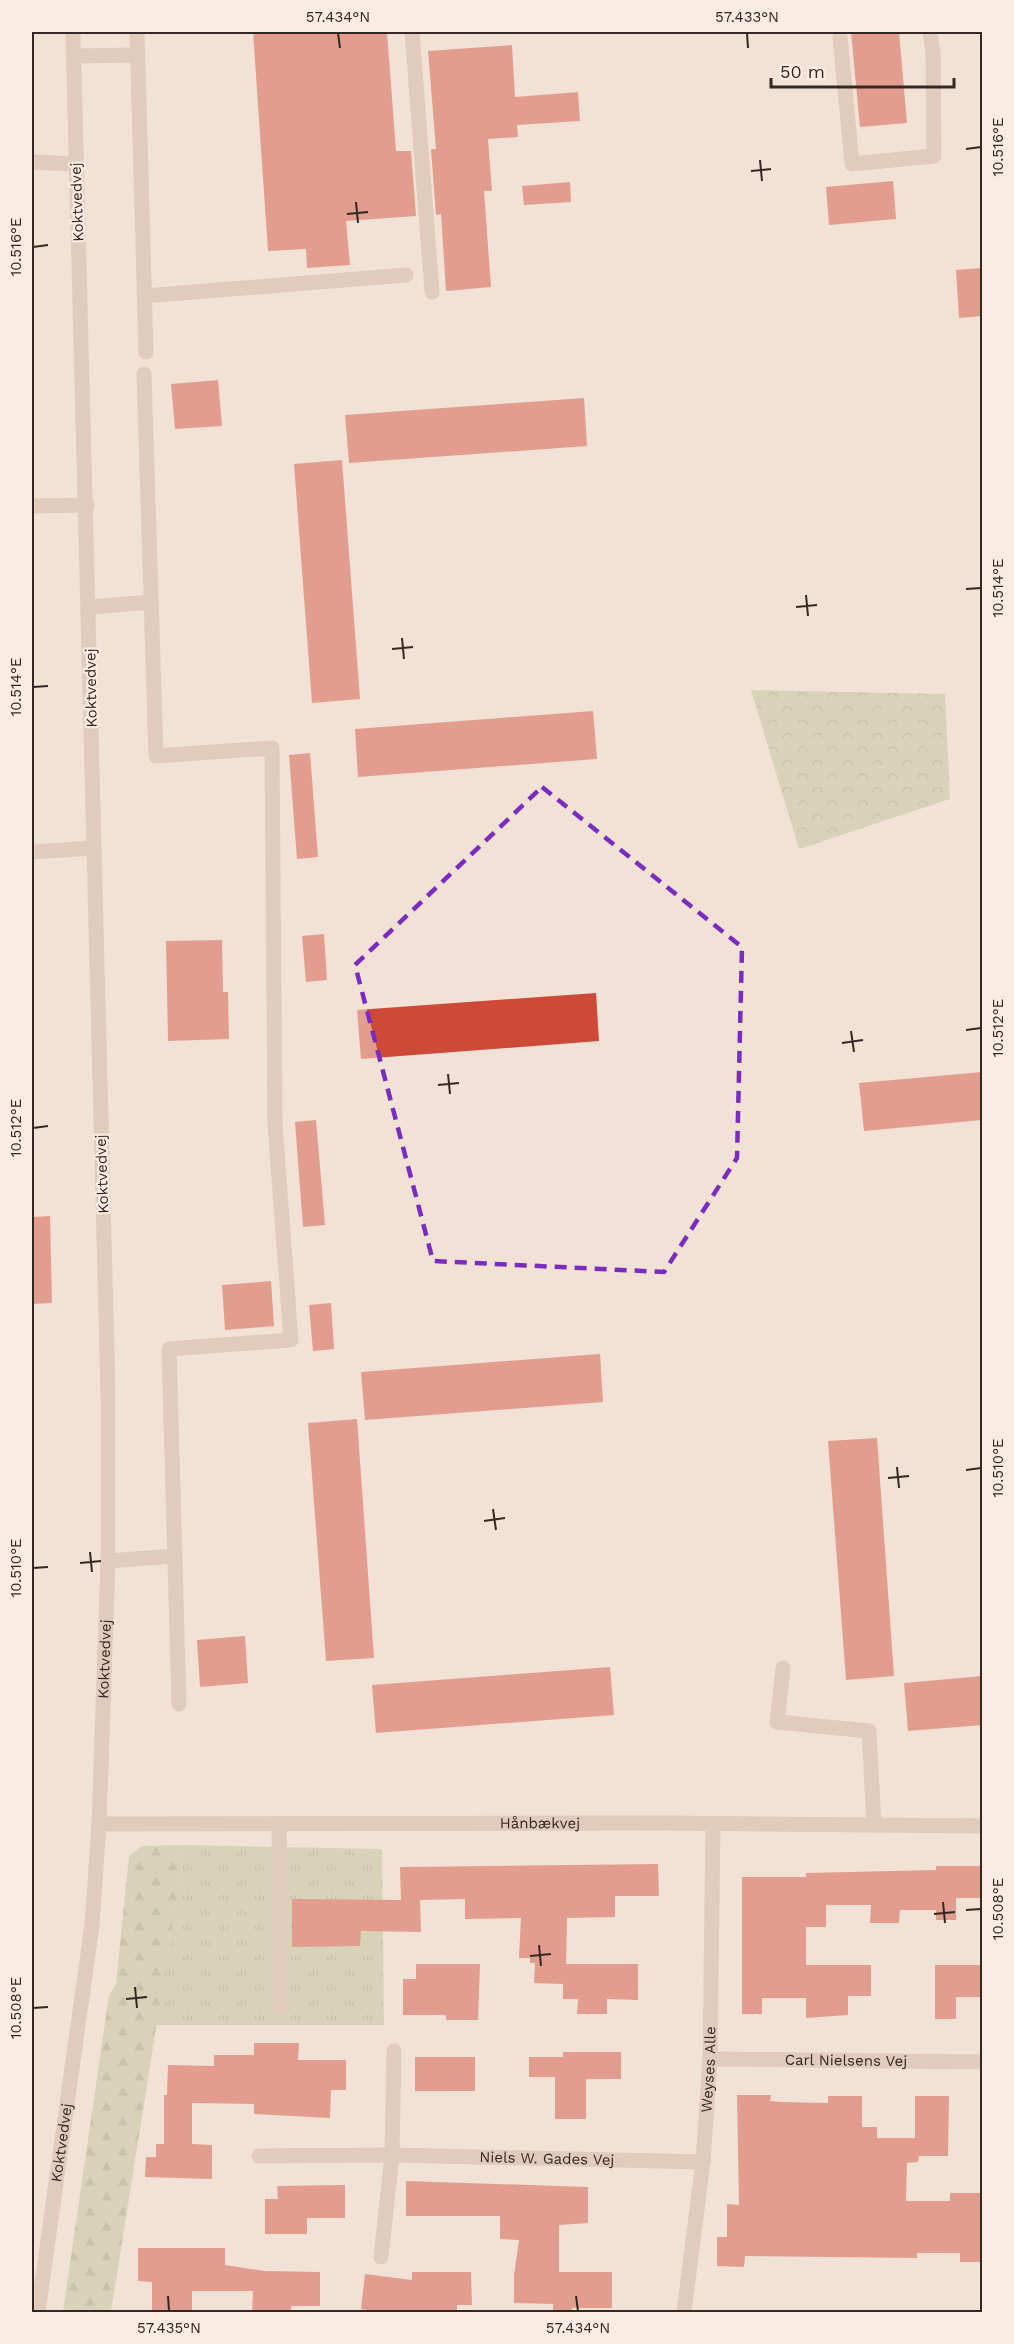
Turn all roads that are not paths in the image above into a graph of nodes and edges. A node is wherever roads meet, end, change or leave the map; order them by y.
1 (74, 32) edge
2 (137, 32) edge
3 (412, 32) edge
4 (930, 32) edge
5 (840, 37) dead end
6 (136, 55) junction
7 (74, 56) junction
8 (32, 162) edge
9 (76, 164) junction
10 (406, 275) dead end
11 (432, 292) dead end
12 (144, 296) junction
13 (146, 352) dead end
14 (144, 374) dead end
15 (87, 505) junction
16 (32, 506) edge
17 (151, 602) junction
18 (89, 606) junction
19 (94, 848) junction
20 (32, 852) edge
21 (174, 1556) junction
22 (108, 1561) junction
23 (783, 1668) dead end
24 (179, 1704) dead end
25 (712, 1823) junction
26 (99, 1824) junction
27 (279, 1825) junction
28 (874, 1825) junction
29 (982, 1826) edge
30 (281, 2008) dead end
31 (394, 2051) dead end
32 (710, 2059) junction
33 (982, 2062) edge
34 (392, 2155) junction
35 (259, 2156) dead end
36 (703, 2162) junction
37 (381, 2257) dead end
38 (38, 2313) edge
39 (684, 2313) edge

1 - 7 street, Koktvedvej
2 - 6 street
3 - 11 street
4 - 5 street
6 - 7 street
6 - 12 street
7 - 9 street, Koktvedvej
8 - 9 street
9 - 15 street, Koktvedvej
10 - 12 street
12 - 13 street
14 - 17 street
15 - 16 street
15 - 18 street, Koktvedvej
17 - 18 street
17 - 21 street
18 - 19 street, Koktvedvej
19 - 20 street
19 - 22 street, Koktvedvej
21 - 22 street
21 - 24 street
22 - 26 street, Koktvedvej
23 - 28 street
25 - 27 street, Hånbækvej
25 - 28 street, Hånbækvej
25 - 32 street, Weyses Alle
26 - 27 street, Hånbækvej
26 - 38 street, Koktvedvej
27 - 30 street
28 - 29 street, Hånbækvej
31 - 34 street
32 - 33 street, Carl Nielsens Vej
32 - 36 street, Weyses Alle
34 - 35 street, Niels W. Gades Vej
34 - 36 street, Niels W. Gades Vej
34 - 37 street
36 - 39 street, Weyses Alle

